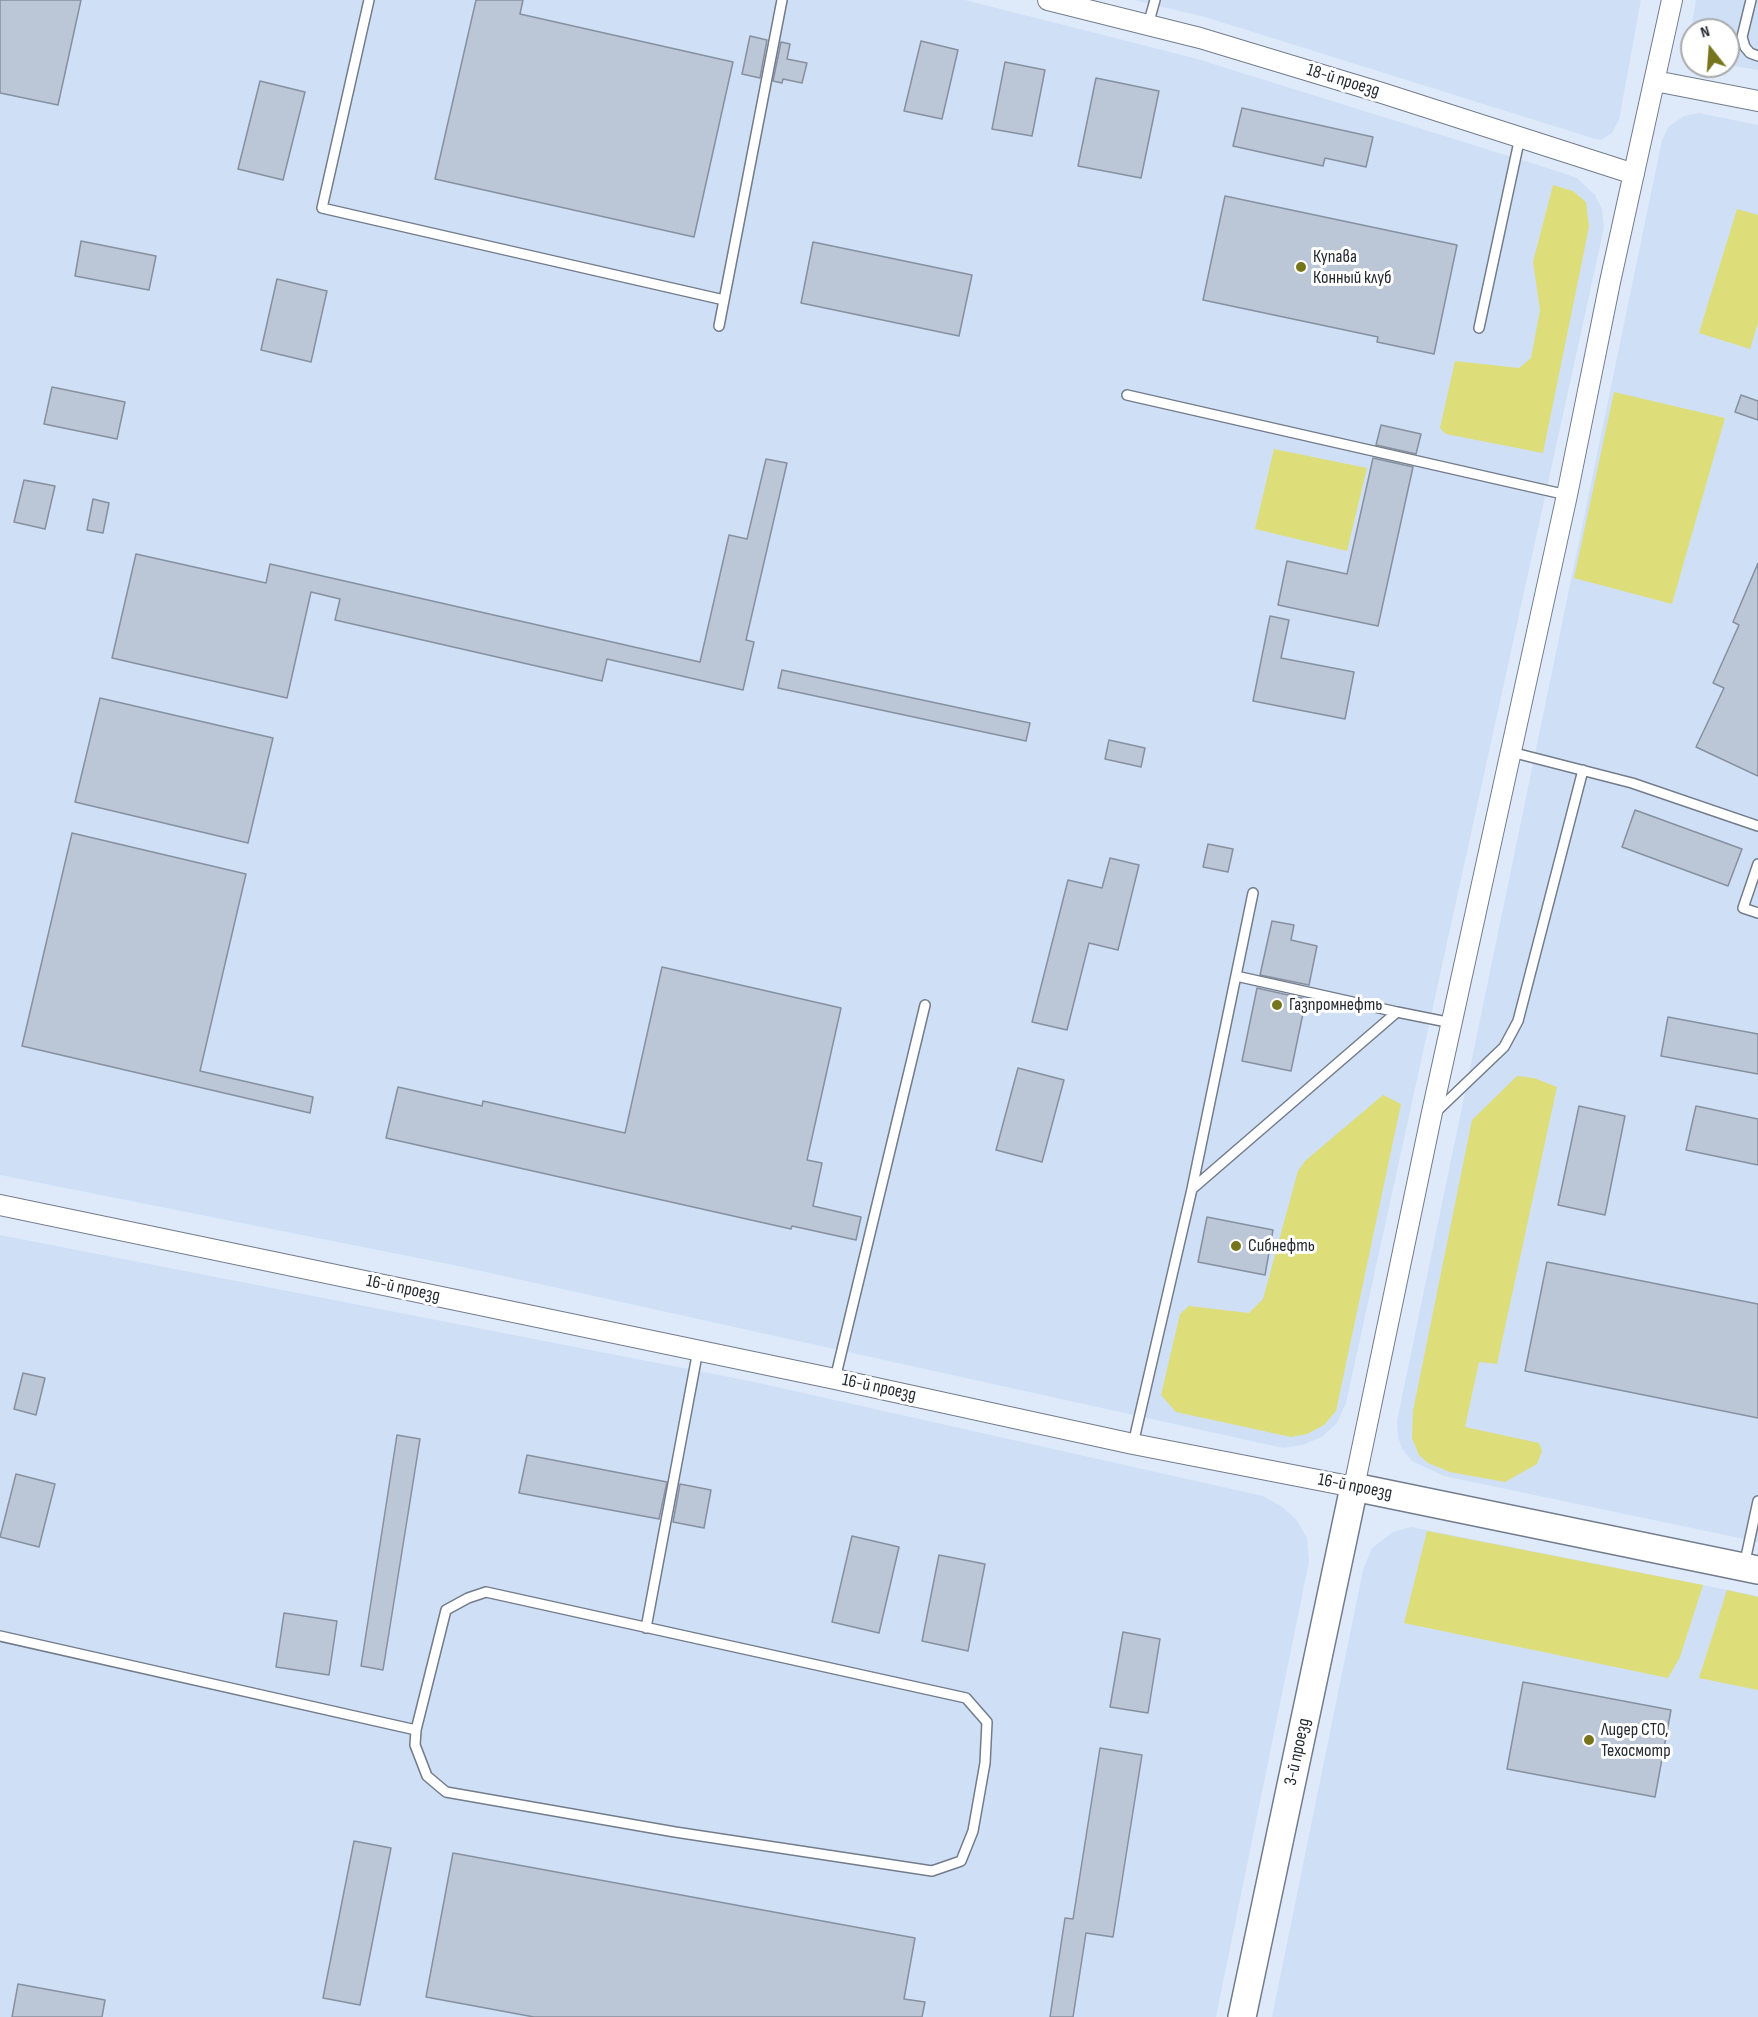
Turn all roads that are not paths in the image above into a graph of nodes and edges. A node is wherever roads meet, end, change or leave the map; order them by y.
1 (369, 0) edge
2 (782, 0) edge
3 (1048, 0) edge
4 (1155, 0) edge
5 (1672, 0) edge
6 (1751, 0) edge
7 (1148, 26) junction
8 (1758, 56) edge
9 (1655, 81) junction
10 (1758, 101) edge
11 (1520, 137) junction
12 (1634, 174) junction
13 (724, 300) junction
14 (719, 326) dead end
15 (1479, 328) dead end
16 (1127, 395) dead end
17 (1567, 495) junction
18 (1511, 752) junction
19 (1583, 770) junction
20 (1758, 826) edge
21 (1758, 864) edge
22 (1253, 893) dead end
23 (1758, 913) edge
24 (1236, 976) junction
25 (925, 1005) dead end
26 (1397, 1012) junction
27 (1452, 1023) junction
28 (1431, 1117) junction
29 (1192, 1189) junction
30 (0, 1205) edge
31 (698, 1350) junction
32 (835, 1379) junction
33 (1133, 1444) junction
34 (1354, 1487) junction
35 (1758, 1500) edge
36 (1751, 1569) edge
37 (646, 1628) junction
38 (0, 1636) edge
39 (416, 1730) junction
40 (1242, 2017) edge

1 - 13 lane
2 - 13 lane
3 - 7 street, 18-й проезд
4 - 7 lane
5 - 9 street
6 - 8 lane
7 - 11 street, 18-й проезд
9 - 10 street
9 - 12 street
11 - 12 street, 18-й проезд
11 - 15 lane
12 - 17 street
13 - 14 lane
16 - 17 lane
17 - 18 street
18 - 19 lane
18 - 27 street
19 - 20 lane
19 - 28 lane
21 - 23 lane
22 - 24 lane
24 - 26 lane
24 - 29 lane
25 - 32 lane
26 - 27 lane
26 - 29 lane
27 - 28 street
28 - 34 street
29 - 33 lane
30 - 31 street, 16-й проезд
31 - 32 street, 16-й проезд
31 - 37 lane
32 - 33 street, 16-й проезд
33 - 34 street, 16-й проезд
34 - 36 street, 16-й проезд
34 - 40 street, 3-й проезд
35 - 36 lane
37 - 39 lane
37 - 39 lane
38 - 39 lane

